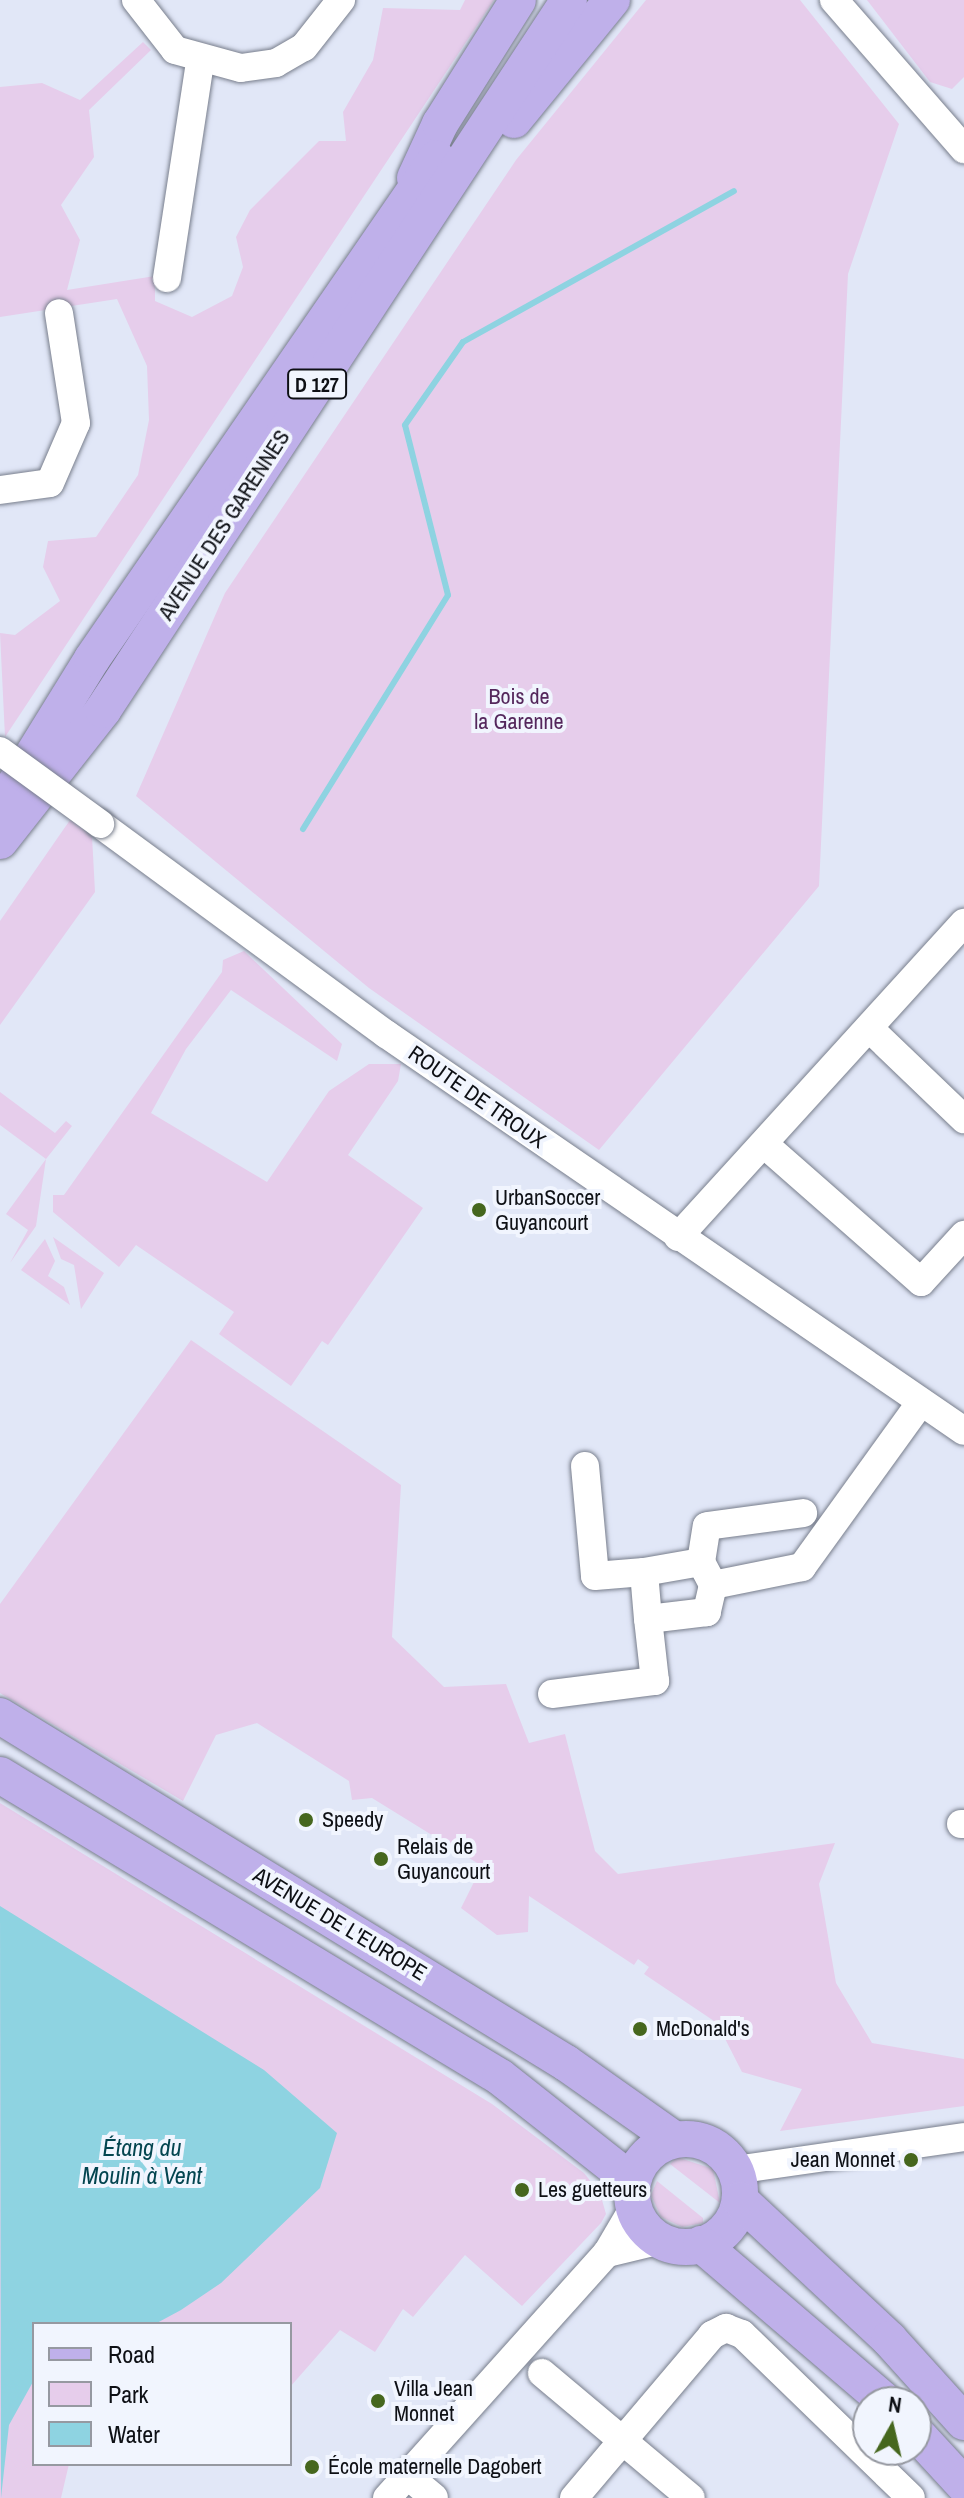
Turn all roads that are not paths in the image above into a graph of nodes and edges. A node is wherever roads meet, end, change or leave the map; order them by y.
1 (136, 0) edge
2 (341, 0) edge
3 (518, 0) edge
4 (543, 0) edge
5 (569, 0) edge
6 (612, 0) edge
7 (834, 0) edge
8 (200, 63) junction
9 (958, 134) edge
10 (447, 185) junction
11 (400, 210) junction
12 (167, 278) dead end
13 (59, 313) dead end
14 (0, 490) edge
15 (32, 756) edge
16 (0, 791) edge
17 (0, 808) edge
18 (0, 841) edge
19 (0, 871) edge
20 (964, 923) edge
21 (869, 1028) junction
22 (964, 1119) edge
23 (764, 1144) junction
24 (964, 1235) edge
25 (678, 1237) junction
26 (921, 1402) junction
27 (964, 1431) edge
28 (585, 1466) dead end
29 (803, 1513) dead end
30 (644, 1572) junction
31 (707, 1573) junction
32 (648, 1619) junction
33 (552, 1694) dead end
34 (0, 1716) edge
35 (0, 1775) edge
36 (964, 2137) edge
37 (675, 2140) junction
38 (738, 2185) junction
39 (633, 2200) junction
40 (661, 2240) junction
41 (701, 2244) junction
42 (607, 2253) junction
43 (542, 2373) dead end
44 (867, 2386) edge
45 (964, 2422) edge
46 (624, 2440) junction
47 (932, 2450) edge
48 (407, 2475) junction
49 (964, 2485) edge
50 (387, 2498) edge
51 (434, 2498) edge
52 (574, 2498) edge
53 (691, 2498) edge
54 (911, 2498) edge

1 - 8 street
2 - 8 street
3 - 11 main road
4 - 11 main road, AVENUE DES GARENNES / D 127
5 - 10 main road, AVENUE DES GARENNES / D 127
6 - 10 main road
7 - 9 street
8 - 12 street
10 - 15 main road, AVENUE DES GARENNES / D 127
11 - 15 main road, AVENUE DES GARENNES / D 127
13 - 14 street
15 - 16 main road, D 127
15 - 17 main road, AVENUE DES GARENNES / D 127
15 - 18 main road, AVENUE DES GARENNES / D 127
15 - 19 main road, D 127
15 - 25 street, ROUTE DE TROUX, bridge
20 - 21 street
21 - 22 street
21 - 23 street
23 - 24 street
23 - 25 street
25 - 26 street, ROUTE DE TROUX
26 - 27 street, ROUTE DE TROUX
26 - 31 street
28 - 30 street
29 - 31 street
30 - 31 street
30 - 32 street
31 - 32 street
32 - 33 street
34 - 37 main road, AVENUE DE L'EUROPE
35 - 39 main road, AVENUE DE L'EUROPE
36 - 38 street
37 - 38 main road
37 - 39 main road
38 - 41 main road
38 - 45 main road
39 - 40 main road
39 - 42 street
40 - 41 main road
40 - 42 street
41 - 44 main road
42 - 48 street
43 - 46 street
46 - 52 street
46 - 53 street
46 - 54 street
47 - 49 main road
48 - 50 street
48 - 51 street

